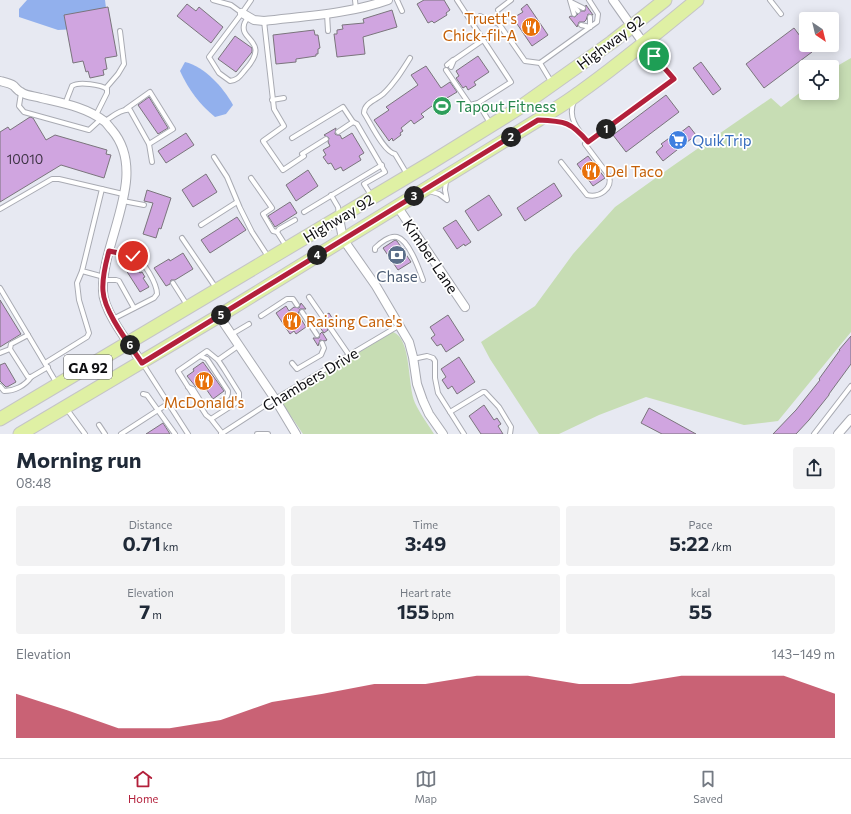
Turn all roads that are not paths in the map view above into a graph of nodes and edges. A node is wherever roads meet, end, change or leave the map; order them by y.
1 (213, 0) edge
2 (251, 0) edge
3 (355, 0) edge
4 (388, 0) edge
5 (397, 0) edge
6 (457, 0) edge
7 (511, 0) edge
8 (589, 0) edge
9 (613, 0) edge
10 (665, 0) edge
11 (697, 0) edge
12 (770, 0) edge
13 (570, 1) edge
14 (583, 8) dead end
15 (356, 9) junction
16 (498, 10) dead end
17 (402, 11) dead end
18 (578, 11) dead end
19 (327, 13) junction
20 (574, 14) dead end
21 (781, 14) dead end
22 (245, 15) junction
23 (480, 16) dead end
24 (590, 17) dead end
25 (264, 21) junction
26 (586, 21) dead end
27 (581, 25) dead end
28 (590, 27) junction
29 (631, 27) junction
30 (120, 31) dead end
31 (328, 31) dead end
32 (483, 40) junction
33 (644, 44) junction
34 (410, 58) dead end
35 (540, 63) junction
36 (0, 81) edge
37 (553, 84) junction
38 (106, 88) junction
39 (21, 93) junction
40 (578, 94) junction
41 (284, 98) dead end
42 (272, 100) junction
43 (478, 103) junction
44 (65, 104) junction
45 (126, 109) junction
46 (101, 119) junction
47 (538, 120) junction
48 (353, 122) junction
49 (491, 125) junction
50 (577, 129) junction
51 (338, 132) dead end
52 (292, 138) dead end
53 (326, 139) dead end
54 (149, 144) junction
55 (585, 144) dead end
56 (214, 157) dead end
57 (152, 162) dead end
58 (561, 162) dead end
59 (382, 165) junction
60 (408, 176) junction
61 (448, 176) junction
62 (251, 178) dead end
63 (102, 189) junction
64 (423, 191) junction
65 (331, 195) junction
66 (123, 197) junction
67 (373, 197) junction
68 (447, 200) junction
69 (237, 202) junction
70 (452, 205) dead end
71 (144, 206) dead end
72 (397, 206) junction
73 (0, 209) edge
74 (304, 212) dead end
75 (339, 218) junction
76 (295, 220) dead end
77 (201, 226) dead end
78 (277, 232) junction
79 (182, 238) dead end
80 (343, 239) junction
81 (287, 248) junction
82 (375, 250) dead end
83 (109, 251) junction
84 (269, 258) junction
85 (82, 271) junction
86 (104, 278) junction
87 (423, 280) dead end
88 (173, 283) dead end
89 (0, 288) edge
90 (218, 290) junction
91 (309, 297) dead end
92 (297, 305) dead end
93 (465, 307) dead end
94 (134, 308) junction
95 (189, 308) junction
96 (302, 312) dead end
97 (219, 316) junction
98 (261, 316) dead end
99 (113, 319) junction
100 (249, 324) dead end
101 (400, 325) junction
102 (231, 334) junction
103 (28, 335) junction
104 (317, 336) dead end
105 (129, 343) junction
106 (322, 343) dead end
107 (238, 346) junction
108 (10, 349) junction
109 (0, 353) edge
110 (349, 355) junction
111 (200, 356) junction
112 (414, 359) junction
113 (218, 360) junction
114 (45, 363) junction
115 (142, 363) junction
116 (292, 363) dead end
117 (48, 367) junction
118 (31, 377) junction
119 (58, 384) junction
120 (0, 386) edge
121 (851, 386) edge
122 (187, 387) junction
123 (143, 394) dead end
124 (275, 399) junction
125 (169, 403) junction
126 (66, 408) junction
127 (158, 410) junction
128 (450, 412) junction
129 (211, 418) junction
130 (0, 419) edge
131 (851, 419) edge
132 (99, 424) dead end
133 (20, 434) edge
134 (85, 434) edge
135 (106, 434) edge
136 (121, 434) edge
137 (174, 434) edge
138 (188, 434) edge
139 (222, 434) edge
140 (257, 434) edge
141 (268, 434) edge
142 (296, 434) edge
143 (443, 434) edge
144 (464, 434) edge
145 (510, 434) edge
146 (814, 434) edge
147 (838, 434) edge

1 - 22 lane
2 - 22 lane
3 - 15 lane
4 - 15 street
5 - 17 lane
6 - 32 lane
7 - 16 lane
8 - 28 lane
9 - 29 street
10 - 29 main road, Highway 92 / GA 92
11 - 33 main road, Highway 92 / GA 92
12 - 21 lane
13 - 14 lane
13 - 18 lane
13 - 20 lane
15 - 19 street
19 - 25 street
19 - 31 lane
22 - 22 lane
22 - 25 street
23 - 35 lane
24 - 28 lane
25 - 42 lane
26 - 28 lane
27 - 28 lane
28 - 35 lane
29 - 33 street
29 - 37 main road, Highway 92 / GA 92
30 - 38 lane
32 - 43 lane
32 - 43 lane
33 - 40 main road, Highway 92 / GA 92
33 - 50 lane
34 - 60 lane
35 - 37 lane
36 - 39 street
37 - 49 main road, Highway 92 / GA 92
38 - 44 lane
38 - 46 lane
39 - 44 street
39 - 46 lane
40 - 47 main road, Highway 92 / GA 92
40 - 50 lane
41 - 42 lane
42 - 53 lane
43 - 49 lane
44 - 46 street
45 - 46 lane
45 - 54 lane
45 - 54 lane
46 - 66 street
47 - 50 lane
47 - 61 main road, Highway 92 / GA 92
48 - 51 lane
48 - 52 lane
48 - 59 lane
49 - 60 main road, Highway 92 / GA 92
54 - 57 lane
55 - 58 lane
56 - 69 lane
59 - 65 lane
59 - 67 lane
60 - 67 main road, Highway 92 / GA 92
61 - 64 main road, Highway 92 / GA 92
61 - 68 lane
62 - 78 lane
63 - 66 lane
63 - 73 lane
63 - 85 lane
64 - 68 lane
64 - 72 main road, Highway 92 / GA 92
65 - 74 lane
65 - 75 lane
66 - 71 lane
66 - 83 street
67 - 75 main road, Highway 92 / GA 92
68 - 70 lane
69 - 77 lane
69 - 84 lane
72 - 80 main road, Highway 92 / GA 92
72 - 93 street, Kimber Lane
75 - 80 street
75 - 81 main road, Highway 92 / GA 92
76 - 78 lane
78 - 81 lane
79 - 90 lane
80 - 97 main road, Highway 92 / GA 92
80 - 101 street
81 - 84 main road, Highway 92 / GA 92
82 - 87 lane
83 - 86 street
83 - 94 lane
84 - 90 main road, Highway 92 / GA 92
85 - 86 lane
85 - 114 lane
86 - 94 lane
86 - 99 street
88 - 95 lane
89 - 103 lane
90 - 95 main road, Highway 92 / GA 92
91 - 110 lane
92 - 98 lane
94 - 99 lane
95 - 105 main road, Highway 92 / GA 92
96 - 104 lane
97 - 102 street
97 - 115 main road, Highway 92 / GA 92
99 - 105 street
100 - 102 lane
101 - 110 lane, Chambers Drive
101 - 112 street
102 - 107 street
103 - 108 lane
103 - 114 lane
105 - 115 street
105 - 119 main road, Highway 92 / GA 92
106 - 116 lane
107 - 113 lane
107 - 124 street
108 - 109 lane
108 - 118 lane
110 - 124 lane, Chambers Drive
111 - 113 lane
111 - 122 lane
111 - 122 lane
112 - 128 lane
112 - 143 street
113 - 129 lane
114 - 117 lane
115 - 125 lane
115 - 126 main road, Highway 92 / GA 92
117 - 118 lane
117 - 119 lane
118 - 120 lane
119 - 130 main road, Highway 92 / GA 92
121 - 146 lane
122 - 129 lane
123 - 127 lane
124 - 139 lane, Chambers Drive
124 - 142 street
125 - 127 lane
125 - 138 lane
126 - 133 main road, Highway 92 / GA 92
126 - 134 lane
127 - 136 lane
127 - 137 lane
128 - 144 lane
128 - 145 lane
129 - 139 lane
131 - 147 street
132 - 135 lane
140 - 141 lane

